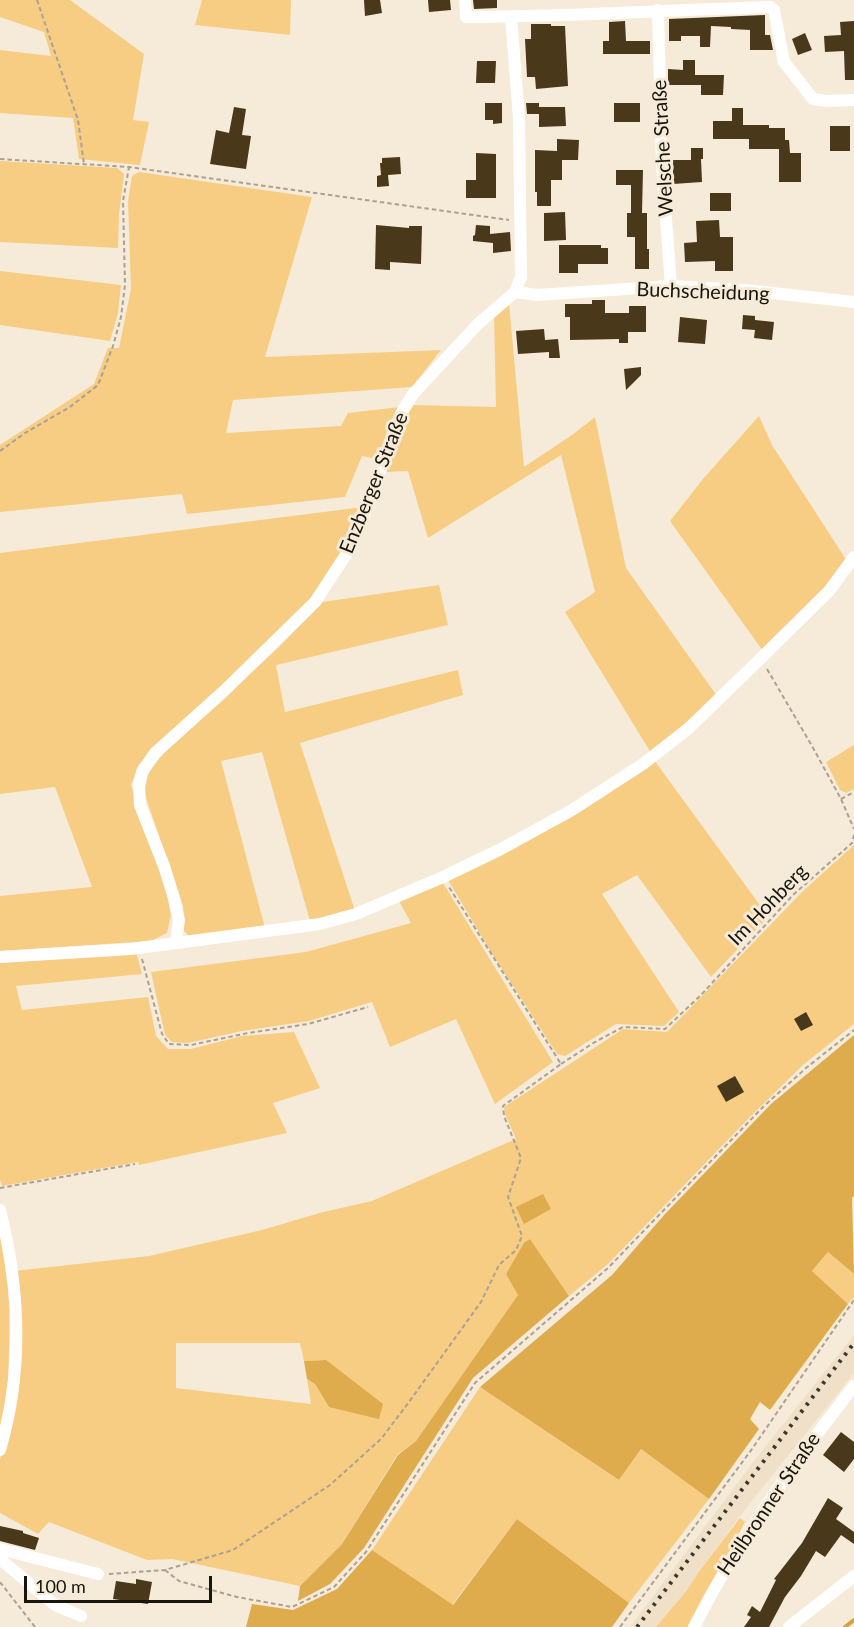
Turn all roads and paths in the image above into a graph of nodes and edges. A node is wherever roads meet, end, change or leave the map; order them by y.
1 (37, 0) edge
2 (465, 0) edge
3 (658, 10) junction
4 (511, 17) junction
5 (854, 100) edge
6 (0, 159) edge
7 (84, 164) junction
8 (129, 167) junction
9 (521, 221) junction
10 (671, 286) junction
11 (515, 292) junction
12 (854, 302) edge
13 (0, 451) edge
14 (854, 557) edge
15 (759, 661) junction
16 (854, 792) edge
17 (841, 799) junction
18 (854, 829) edge
19 (854, 835) edge
20 (443, 877) junction
21 (176, 942) junction
22 (139, 948) junction
23 (0, 957) edge
24 (368, 1007) dead end
25 (854, 1030) edge
26 (561, 1064) junction
27 (135, 1164) dead end
28 (0, 1188) edge
29 (0, 1210) edge
30 (854, 1300) edge
31 (854, 1386) edge
32 (0, 1450) edge
33 (0, 1549) edge
34 (0, 1559) edge
35 (165, 1570) junction
36 (98, 1574) joint
37 (854, 1576) edge
38 (0, 1582) edge
39 (81, 1616) dead end
40 (35, 1627) edge
41 (620, 1627) edge
42 (694, 1627) edge
43 (789, 1627) edge

1 - 7 path
2 - 4 street
3 - 4 street
3 - 5 street
3 - 10 street, Welsche Straße
4 - 9 street
6 - 7 path
7 - 8 path
8 - 9 path
8 - 13 path
9 - 11 street
10 - 11 street, Buchscheidung
10 - 12 street, Buchscheidung
11 - 21 street, Enzberger Straße
14 - 15 street
15 - 17 path
15 - 20 street
16 - 17 path
17 - 18 path
19 - 26 path, Im Hohberg
20 - 21 street
20 - 26 path
21 - 22 street
22 - 23 street
22 - 24 path
25 - 35 path
26 - 35 path, Im Hohberg
27 - 28 path
29 - 32 street
30 - 41 path
31 - 42 street, Heilbronner Straße
33 - 36 street
34 - 39 street
35 - 36 path
37 - 43 street
38 - 40 path

